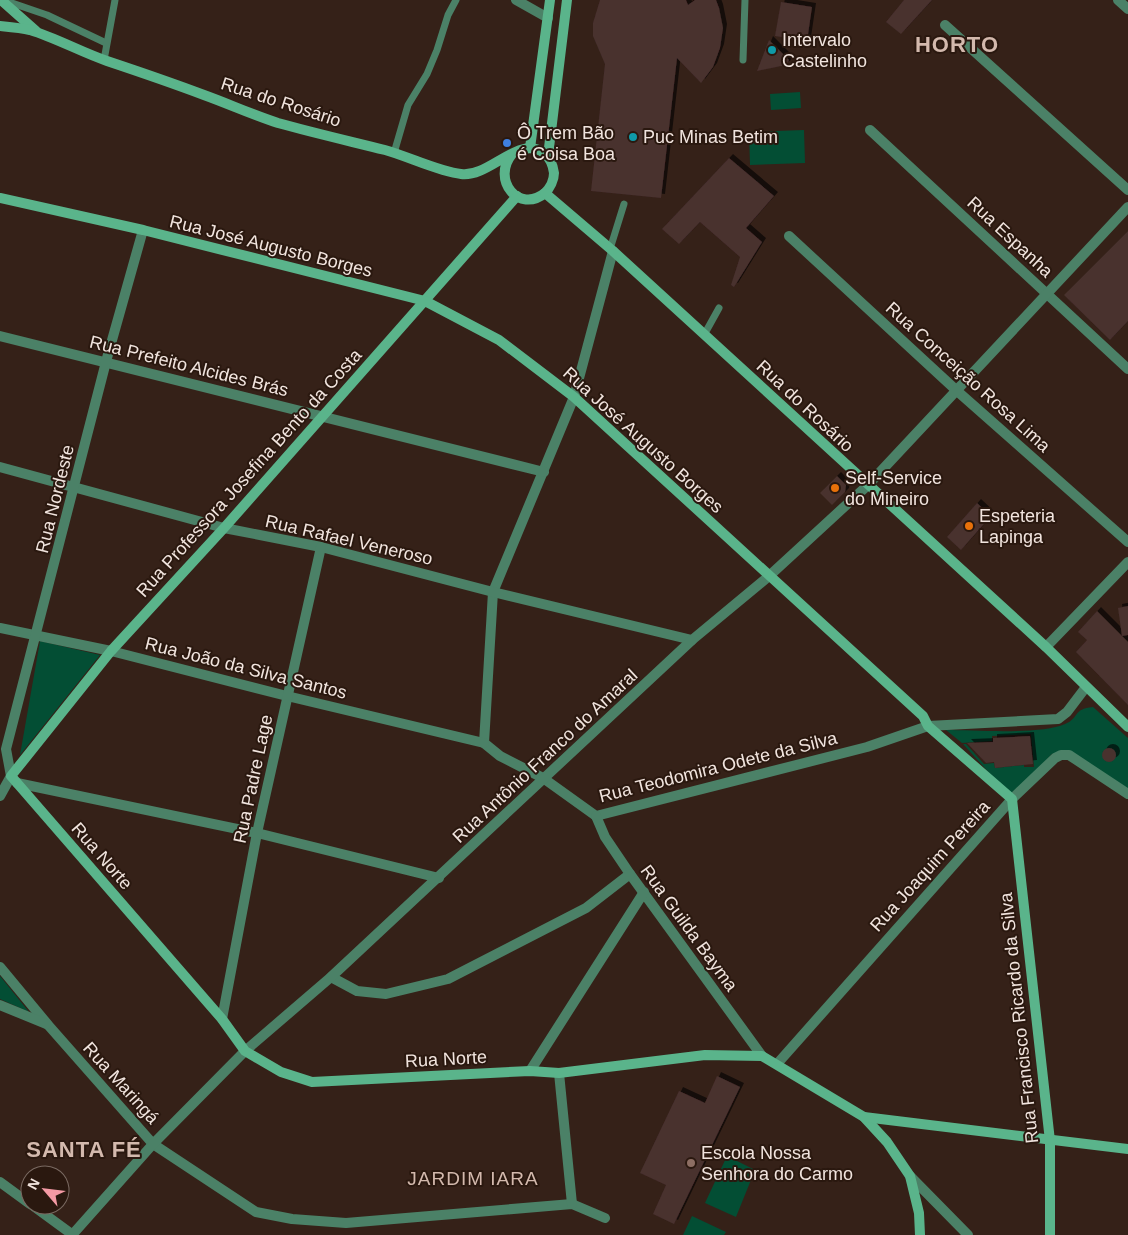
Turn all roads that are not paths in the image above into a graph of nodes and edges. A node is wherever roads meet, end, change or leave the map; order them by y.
1 (2, 0) edge
2 (115, 0) edge
3 (456, 0) edge
4 (516, 0) edge
5 (550, 0) edge
6 (567, 0) edge
7 (745, 0) edge
8 (1118, 0) edge
9 (1128, 9) edge
10 (548, 18) junction
11 (945, 25) dead end
12 (0, 26) edge
13 (41, 35) junction
14 (106, 43) junction
15 (104, 60) junction
16 (743, 60) dead end
17 (870, 130) dead end
18 (530, 148) junction
19 (394, 153) junction
20 (512, 154) junction
21 (548, 156) junction
22 (1128, 190) edge
23 (545, 193) junction
24 (517, 196) junction
25 (0, 198) edge
26 (624, 204) dead end
27 (1128, 207) edge
28 (143, 230) junction
29 (788, 236) dead end
30 (612, 250) junction
31 (1046, 293) junction
32 (425, 301) junction
33 (719, 308) dead end
34 (704, 335) junction
35 (0, 336) edge
36 (105, 362) junction
37 (1128, 369) edge
38 (956, 390) junction
39 (574, 397) junction
40 (322, 417) junction
41 (0, 467) edge
42 (544, 472) junction
43 (868, 485) junction
44 (75, 487) junction
45 (224, 528) junction
46 (1128, 542) edge
47 (321, 547) junction
48 (1128, 562) edge
49 (768, 577) junction
50 (493, 592) junction
51 (0, 628) edge
52 (37, 636) junction
53 (692, 640) junction
54 (1046, 647) junction
55 (111, 651) junction
56 (1086, 687) junction
57 (287, 696) junction
58 (928, 726) junction
59 (1128, 727) edge
60 (484, 743) junction
61 (543, 778) junction
62 (14, 779) junction
63 (1128, 794) edge
64 (0, 796) edge
65 (1012, 799) junction
66 (596, 816) junction
67 (257, 833) junction
68 (630, 874) junction
69 (439, 878) junction
70 (644, 892) junction
71 (0, 967) edge
72 (331, 977) junction
73 (0, 1005) edge
74 (222, 1019) junction
75 (49, 1026) junction
76 (245, 1051) junction
77 (762, 1056) junction
78 (777, 1064) junction
79 (530, 1071) junction
80 (559, 1073) junction
81 (864, 1117) junction
82 (1050, 1141) junction
83 (153, 1144) junction
84 (1128, 1149) edge
85 (910, 1176) junction
86 (0, 1182) edge
87 (20, 1196) edge
88 (572, 1204) junction
89 (46, 1215) edge
90 (605, 1218) dead end
91 (72, 1235) edge
92 (920, 1235) edge
93 (968, 1235) edge
94 (1050, 1235) edge

1 - 13 street, Rua do Rosário
1 - 14 lane
2 - 14 lane
3 - 19 lane
4 - 10 street
5 - 10 street
6 - 21 street
7 - 16 lane
8 - 9 street
10 - 18 street
11 - 22 street
12 - 13 street, Rua do Rosário
13 - 15 street, Rua do Rosário
14 - 15 lane
15 - 19 street, Rua do Rosário
17 - 31 street, Rua Espanha
18 - 20 street
18 - 21 street
19 - 20 street, Rua do Rosário
20 - 24 street
21 - 23 street
23 - 24 street
23 - 30 street, Rua do Rosário
24 - 32 street, Rua Professora Josefina Bento da Costa
25 - 28 street, Rua José Augusto Borges
26 - 30 lane
27 - 31 street, Rua Antônio Franco do Amaral
28 - 32 street, Rua José Augusto Borges
28 - 36 street, Rua Nordeste
29 - 38 street, Rua Conceição Rosa Lima
30 - 34 street, Rua do Rosário
30 - 39 street
31 - 37 street, Rua Espanha
31 - 38 street, Rua Antônio Franco do Amaral
32 - 39 street, Rua José Augusto Borges
32 - 40 street, Rua Professora Josefina Bento da Costa
33 - 34 lane
34 - 43 street, Rua do Rosário
35 - 36 street, Rua Prefeito Alcides Brás
36 - 40 street, Rua Prefeito Alcides Brás
36 - 44 street, Rua Nordeste
38 - 43 street, Rua Antônio Franco do Amaral
38 - 46 street, Rua Conceição Rosa Lima
39 - 42 street
39 - 49 street, Rua José Augusto Borges
40 - 42 street, Rua Prefeito Alcides Brás
40 - 45 street, Rua Professora Josefina Bento da Costa
41 - 44 street, Rua Rafael Veneroso
42 - 50 street
43 - 49 street, Rua Antônio Franco do Amaral
43 - 54 street, Rua do Rosário
44 - 45 street, Rua Rafael Veneroso
44 - 52 street, Rua Nordeste
45 - 47 street, Rua Rafael Veneroso
45 - 55 street, Rua Professora Josefina Bento da Costa
47 - 50 street, Rua Rafael Veneroso
47 - 57 street, Rua Padre Lage
48 - 54 street
49 - 53 street, Rua Antônio Franco do Amaral
49 - 58 street, Rua José Augusto Borges
50 - 53 street, Rua Rafael Veneroso
50 - 60 street
51 - 52 street, Rua João da Silva Santos
52 - 55 street, Rua João da Silva Santos
52 - 62 street, Rua Nordeste
53 - 61 street, Rua Antônio Franco do Amaral
54 - 56 street, Rua do Rosário
55 - 57 street, Rua João da Silva Santos
55 - 62 street, Rua Professora Josefina Bento da Costa
56 - 58 street, Rua Teodomira Odete da Silva
56 - 59 street, Rua do Rosário
57 - 60 street, Rua João da Silva Santos
57 - 67 street, Rua Padre Lage
58 - 65 street, Rua José Augusto Borges
58 - 66 street, Rua Teodomira Odete da Silva
60 - 61 street, Rua Teodomira Odete da Silva
61 - 66 street, Rua Teodomira Odete da Silva
61 - 69 street, Rua Antônio Franco do Amaral
62 - 64 street
62 - 67 street
62 - 74 street, Rua Norte
63 - 65 street, Rua Joaquim Pereira
65 - 78 street, Rua Joaquim Pereira
65 - 82 street, Rua Francisco Ricardo da Silva
66 - 68 street, Rua Guilda Bayma
67 - 69 street
67 - 74 street, Rua Padre Lage
68 - 70 street, Rua Guilda Bayma
68 - 72 street
69 - 72 street, Rua Antônio Franco do Amaral
70 - 77 street, Rua Guilda Bayma
70 - 79 street
71 - 75 street, Rua Maringá
72 - 76 street, Rua Antônio Franco do Amaral
73 - 75 street
74 - 76 street, Rua Norte
75 - 83 street, Rua Maringá
76 - 79 street, Rua Norte
76 - 83 street, Rua Antônio Franco do Amaral
77 - 78 street, Rua Norte
77 - 80 street, Rua Norte
78 - 81 street, Rua Norte
79 - 80 street, Rua Norte
80 - 88 street
81 - 82 street
81 - 85 street, Rua Norte
82 - 84 street
82 - 94 street, Rua Francisco Ricardo da Silva
83 - 88 street, Rua Maringá
83 - 91 street, Rua Antônio Franco do Amaral
85 - 92 street, Rua Norte
85 - 93 street
86 - 87 street
88 - 90 street
89 - 91 street

